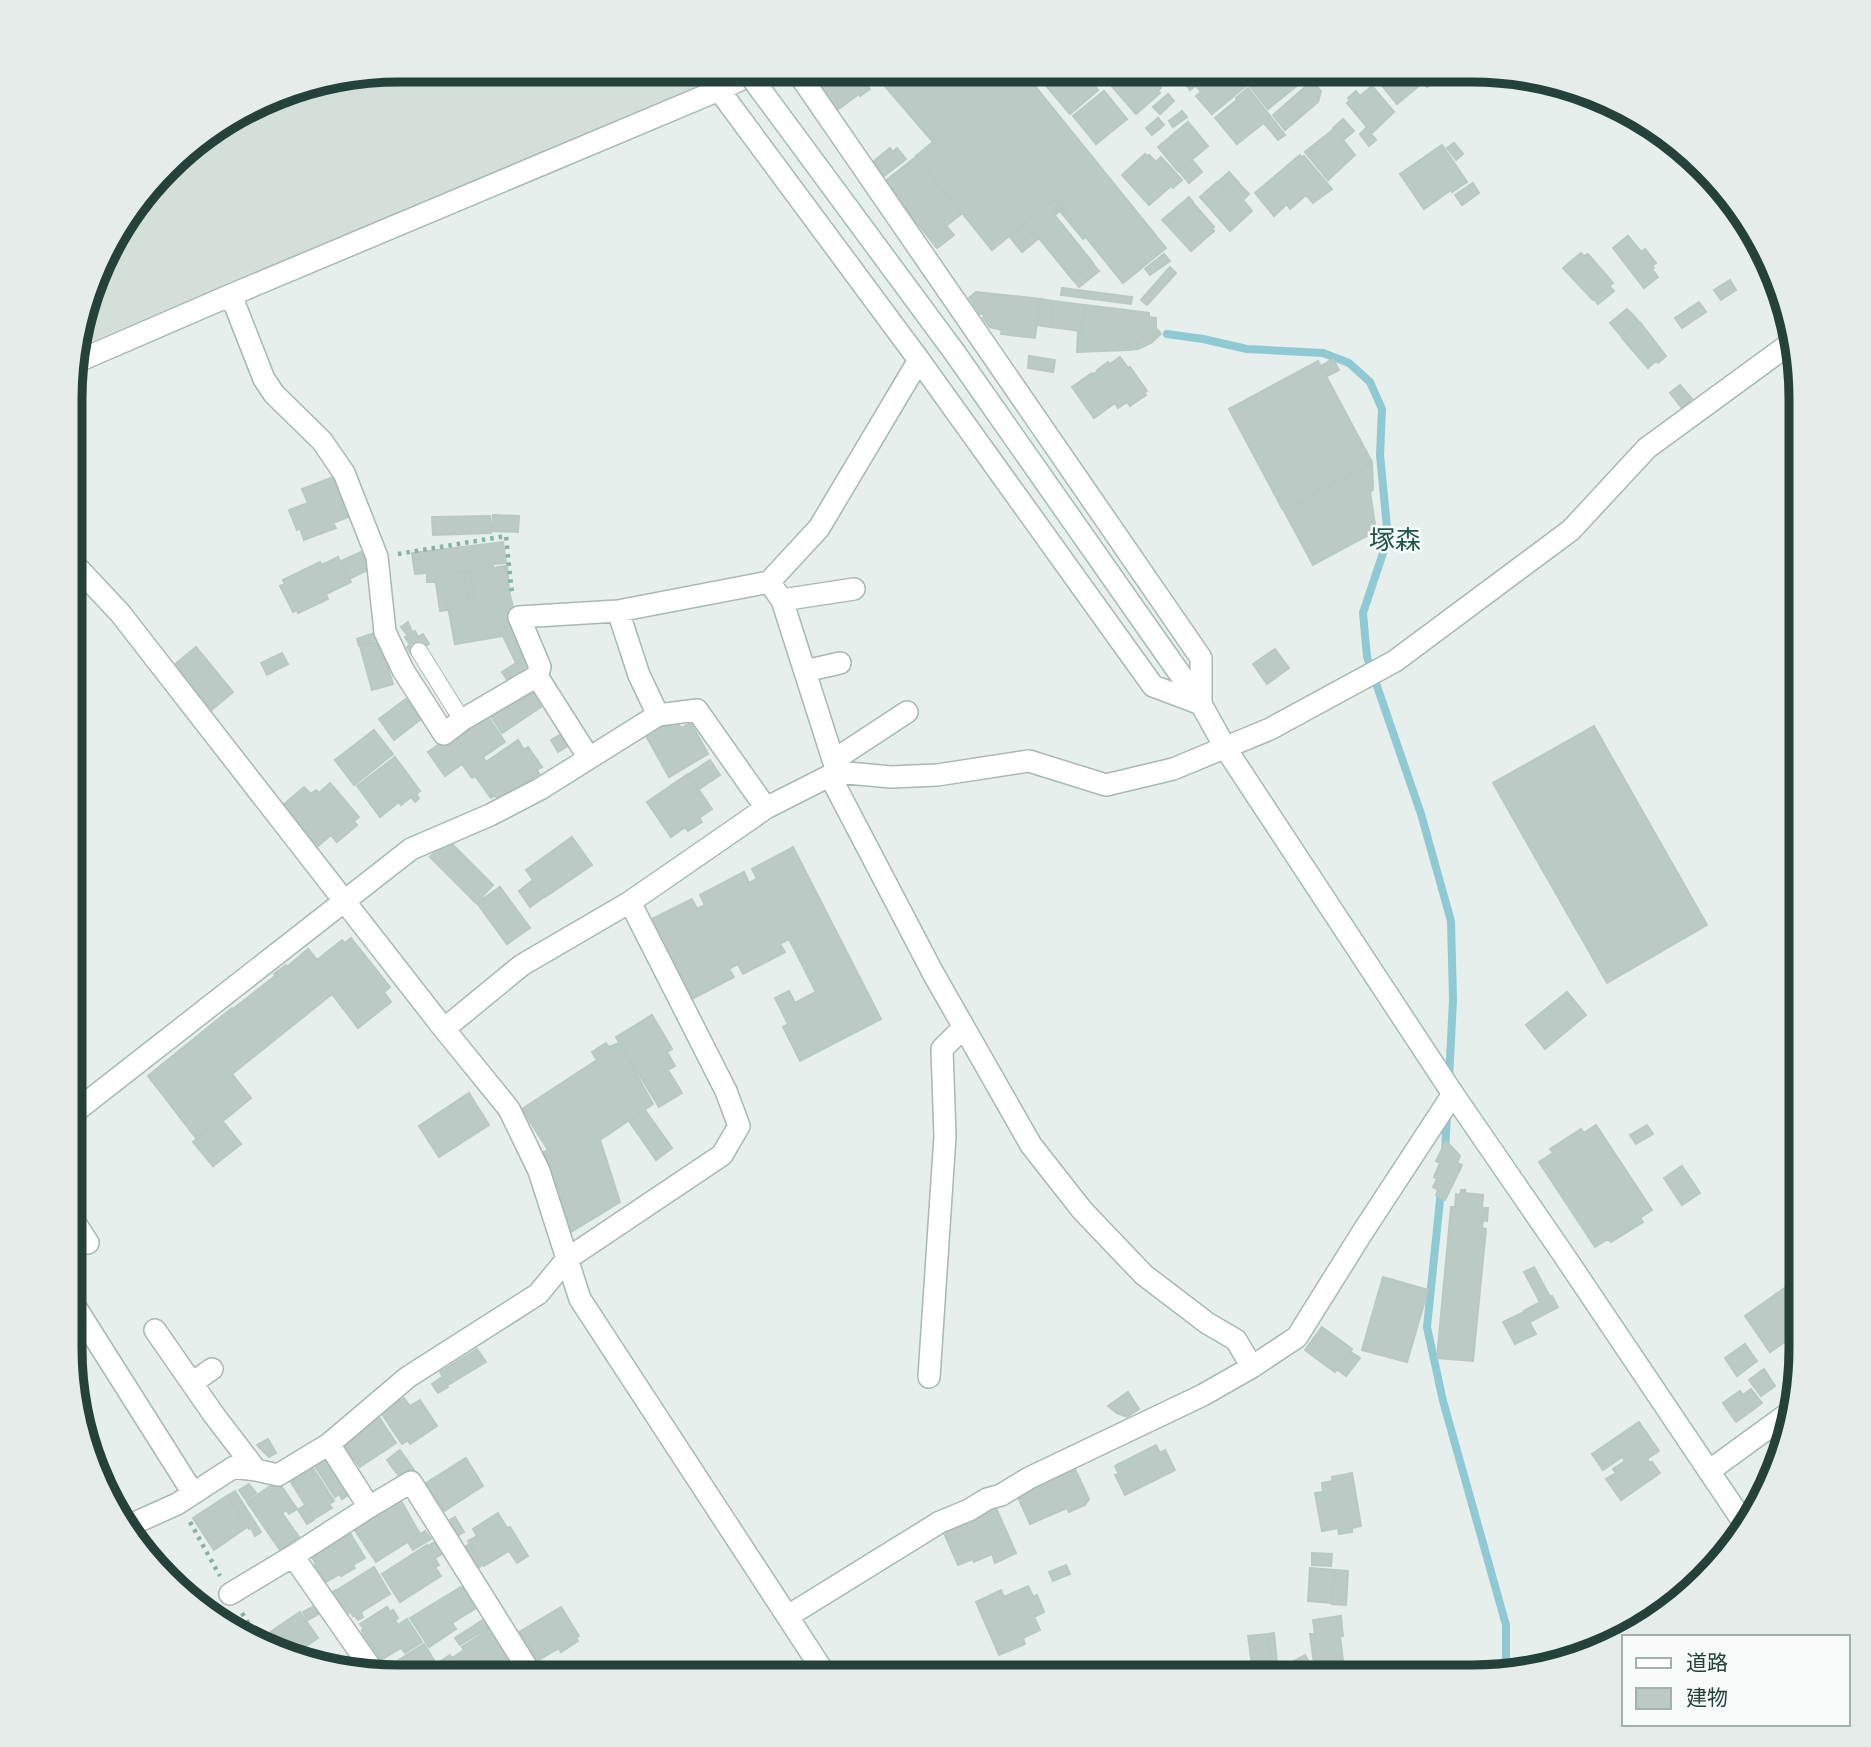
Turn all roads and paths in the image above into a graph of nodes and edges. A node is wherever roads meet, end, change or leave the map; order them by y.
1 (736, 82) edge
2 (755, 82) edge
3 (804, 82) edge
4 (719, 90) junction
5 (231, 295) junction
6 (1785, 347) edge
7 (85, 358) edge
8 (919, 360) junction
9 (377, 557) junction
10 (82, 572) edge
11 (769, 582) junction
12 (854, 589) dead end
13 (782, 600) junction
14 (618, 611) junction
15 (519, 617) junction
16 (419, 652) dead end
17 (840, 663) dead end
18 (805, 671) junction
19 (537, 676) junction
20 (1201, 704) junction
21 (907, 712) dead end
22 (658, 715) junction
23 (462, 720) junction
24 (1226, 749) junction
25 (589, 758) junction
26 (834, 769) junction
27 (766, 808) junction
28 (345, 900) junction
29 (630, 902) junction
30 (963, 1028) junction
31 (444, 1029) junction
32 (1453, 1094) junction
33 (82, 1106) edge
34 (82, 1234) edge
35 (88, 1243) dead end
36 (567, 1259) junction
37 (82, 1317) edge
38 (155, 1330) dead end
39 (1252, 1367) junction
40 (212, 1369) dead end
41 (929, 1377) dead end
42 (191, 1382) junction
43 (1781, 1419) edge
44 (328, 1444) junction
45 (257, 1470) junction
46 (1709, 1471) junction
47 (193, 1493) junction
48 (369, 1507) junction
49 (1740, 1516) edge
50 (136, 1523) edge
51 (293, 1556) junction
52 (230, 1594) dead end
53 (788, 1616) junction
54 (367, 1663) edge
55 (525, 1665) edge
56 (819, 1665) edge

1 - 4 street
2 - 20 street, bridge
3 - 20 street
4 - 5 street
4 - 8 street
5 - 7 street
5 - 9 street
6 - 24 street
8 - 11 street
8 - 20 street
9 - 15 path
9 - 23 street
10 - 28 street
11 - 13 street
11 - 14 street
12 - 13 street
13 - 18 street
14 - 15 street
14 - 22 street
15 - 19 street
16 - 23 lane
17 - 18 street
18 - 26 street
19 - 23 street
19 - 25 street
20 - 24 street
21 - 26 street
22 - 25 street
22 - 27 street
24 - 26 street
24 - 32 street
25 - 28 street
26 - 27 street
26 - 30 street
27 - 29 street
28 - 31 street
28 - 33 street
29 - 31 street
29 - 36 street
30 - 39 street
30 - 41 street
31 - 36 street
32 - 39 street
32 - 46 street
34 - 35 street
36 - 44 street
36 - 53 street
37 - 47 street
38 - 42 street
39 - 53 street
40 - 42 street
42 - 45 street
43 - 46 street
44 - 45 street
44 - 48 street
45 - 47 street
46 - 49 street
47 - 50 street
48 - 51 street
48 - 55 street
51 - 52 street
51 - 54 street
53 - 56 street

